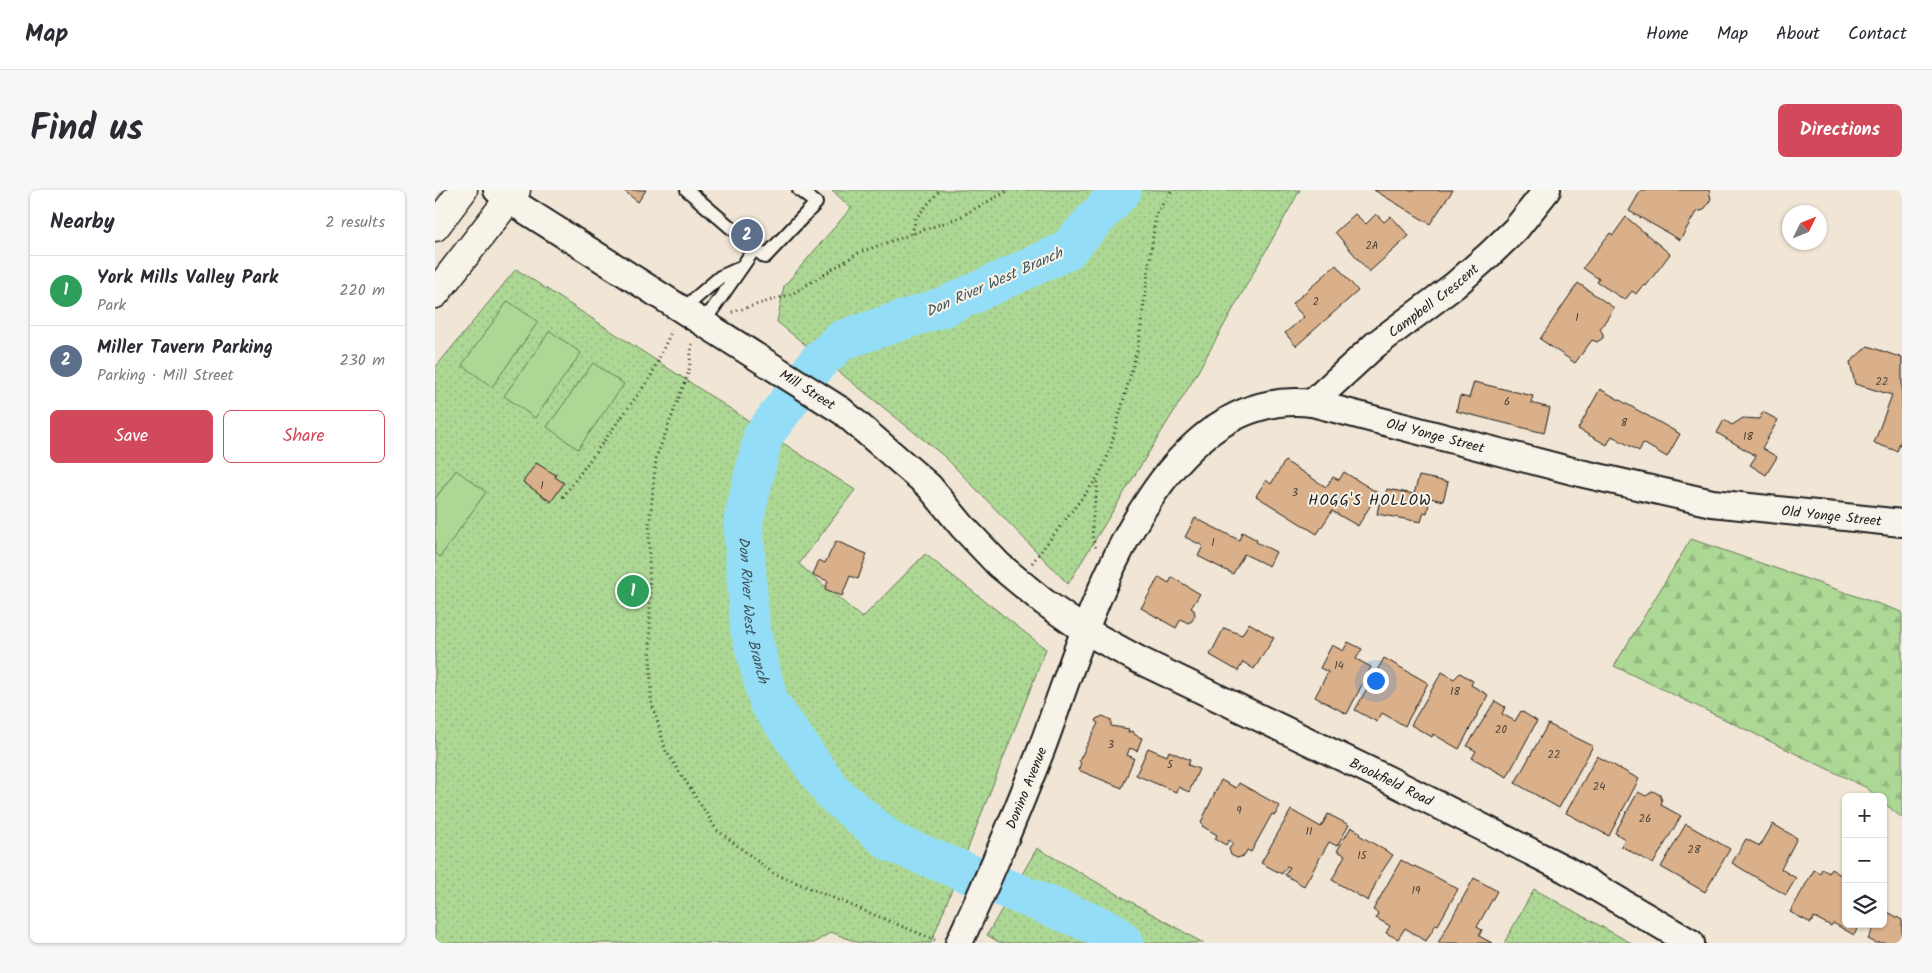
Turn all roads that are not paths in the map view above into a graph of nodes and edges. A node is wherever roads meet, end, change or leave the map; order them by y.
1 (463, 190) edge
2 (687, 190) edge
3 (799, 190) edge
4 (1547, 190) edge
5 (507, 193) edge
6 (435, 227) edge
7 (755, 248) junction
8 (738, 269) junction
9 (435, 294) edge
10 (692, 325) junction
11 (1312, 403) junction
12 (1902, 523) edge
13 (1084, 630) junction
14 (959, 943) edge
15 (1691, 943) edge

1 - 6 main road
2 - 7 lane
3 - 7 lane
4 - 11 street, Campbell Crescent
5 - 9 main road
5 - 10 street, Mill Street
7 - 8 lane
8 - 10 lane
8 - 10 lane
10 - 13 street, Mill Street
11 - 12 street, Old Yonge Street
11 - 13 street, Old Yonge Street
13 - 14 street, Donino Avenue
13 - 15 street, Brookfield Road

